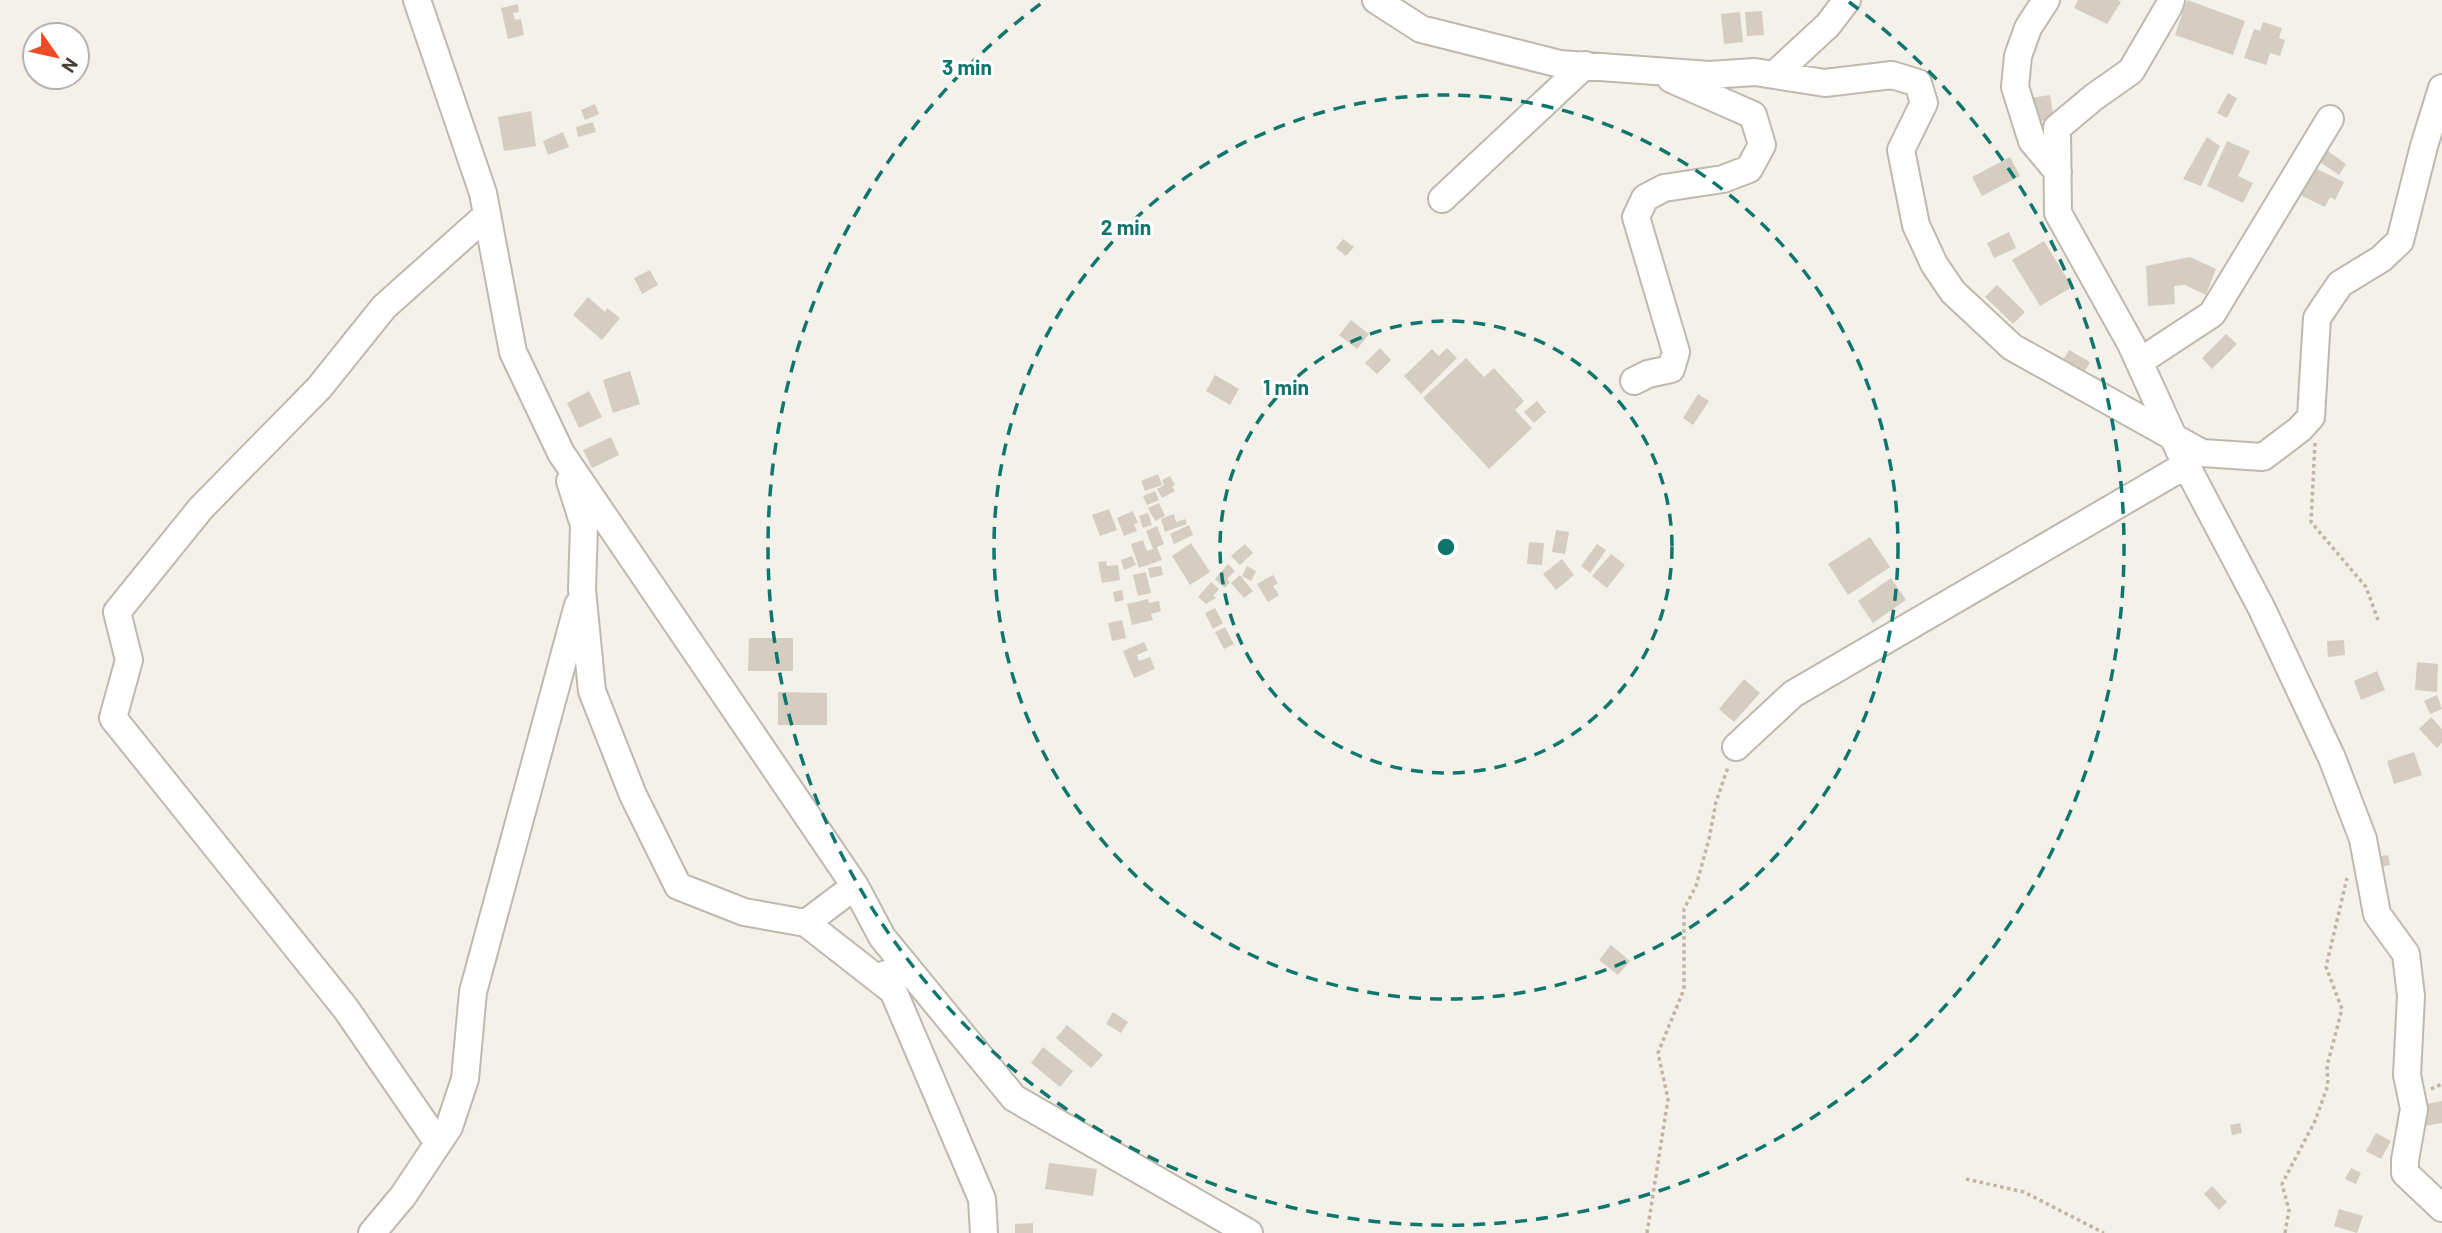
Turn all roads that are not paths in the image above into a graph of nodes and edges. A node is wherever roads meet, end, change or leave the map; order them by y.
1 (417, 0) edge
2 (1376, 0) edge
3 (1847, 0) edge
4 (2046, 0) edge
5 (2171, 0) edge
6 (1585, 65) junction
7 (1647, 69) junction
8 (1774, 75) junction
9 (2442, 88) edge
10 (2330, 119) dead end
11 (2058, 172) junction
12 (1442, 199) dead end
13 (487, 215) junction
14 (2139, 362) junction
15 (1634, 381) dead end
16 (2173, 436) junction
17 (561, 453) junction
18 (2186, 464) junction
19 (582, 590) junction
20 (1736, 747) road end
21 (855, 886) junction
22 (806, 923) junction
23 (882, 937) junction
24 (893, 991) junction
25 (438, 1143) junction
26 (2442, 1208) edge
27 (372, 1233) edge
28 (984, 1233) edge
29 (1249, 1233) edge

1 - 13 street
2 - 6 street
3 - 8 street
4 - 11 street
5 - 11 street
6 - 7 street
6 - 12 street
7 - 8 street
7 - 15 street
8 - 16 street
9 - 16 street
10 - 14 street
11 - 14 street
13 - 17 street
13 - 25 street
14 - 16 street
16 - 18 street
17 - 19 street
17 - 21 street
18 - 20 street
18 - 26 street
19 - 22 street
19 - 25 street
21 - 22 street
21 - 23 street
22 - 24 street
23 - 24 street
23 - 29 street
24 - 28 street
25 - 27 street

